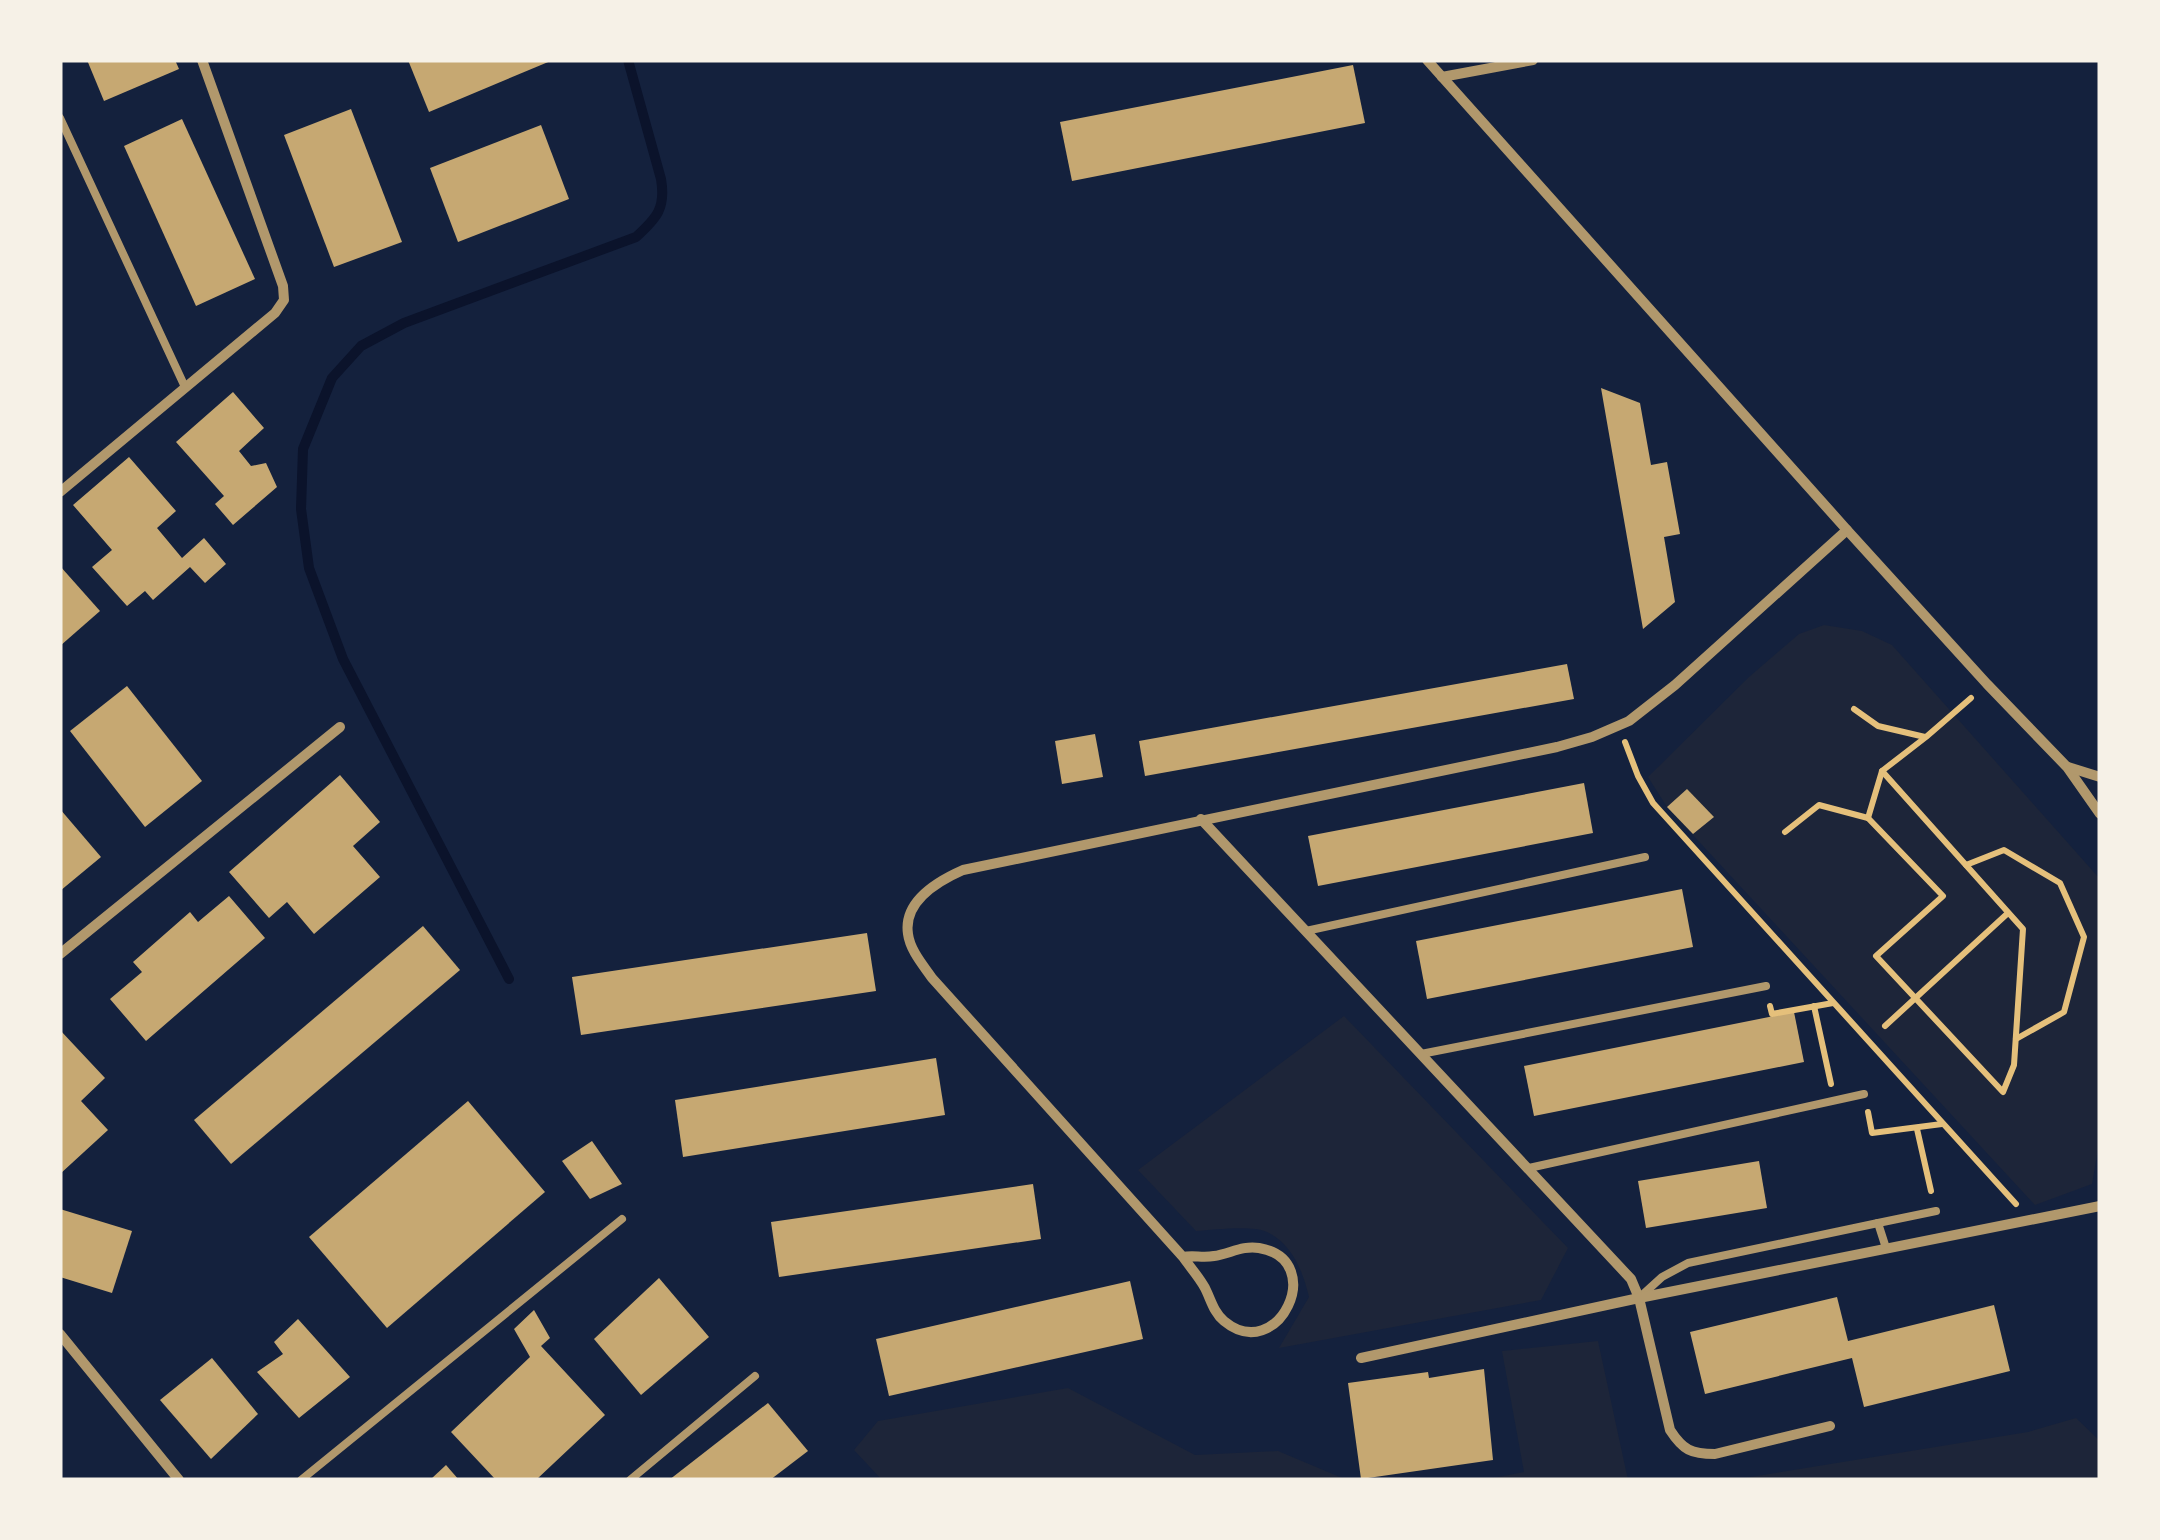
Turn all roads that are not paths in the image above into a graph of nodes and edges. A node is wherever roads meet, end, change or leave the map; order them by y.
1 (202, 60) edge
2 (1427, 60) edge
3 (1533, 60) edge
4 (1442, 77) junction
5 (60, 118) edge
6 (186, 387) junction
7 (60, 492) edge
8 (1847, 530) junction
9 (340, 726) dead end
10 (2067, 767) junction
11 (2100, 776) edge
12 (2100, 814) edge
13 (1201, 820) junction
14 (1645, 857) dead end
15 (1306, 931) junction
16 (60, 954) edge
17 (1766, 986) road end
18 (1421, 1054) junction
19 (1864, 1094) road end
20 (1529, 1168) junction
21 (2100, 1206) edge
22 (1936, 1211) road end
23 (622, 1219) dead end
24 (1878, 1223) junction
25 (1886, 1248) junction
26 (1183, 1257) junction
27 (1639, 1298) junction
28 (60, 1334) edge
29 (1361, 1358) dead end
30 (756, 1376) dead end
31 (1830, 1426) dead end
32 (180, 1480) edge
33 (300, 1480) edge
34 (630, 1480) edge

1 - 6 street
2 - 4 street
3 - 4 street
4 - 8 street
5 - 6 lane
6 - 7 street
8 - 10 street
8 - 13 street
9 - 16 street
10 - 11 street
10 - 12 street
13 - 15 street
13 - 26 street
14 - 15 lane
15 - 18 street
17 - 18 lane
18 - 20 street
19 - 20 lane
20 - 27 street
21 - 25 street
22 - 24 lane
23 - 33 lane
24 - 25 lane
24 - 27 lane
25 - 27 street
26 - 26 street
27 - 29 street
27 - 31 street
28 - 32 street
30 - 34 lane

